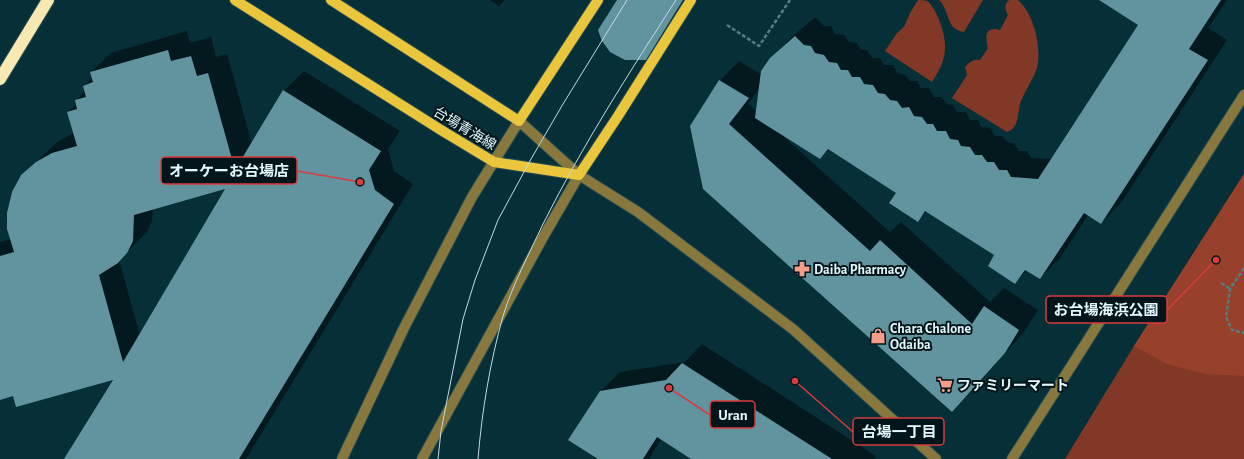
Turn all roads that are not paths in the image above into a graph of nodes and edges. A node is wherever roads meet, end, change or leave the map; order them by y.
1 (48, 0) edge
2 (235, 0) edge
3 (331, 0) edge
4 (598, 0) edge
5 (691, 0) edge
6 (0, 79) edge
7 (1244, 95) edge
8 (519, 121) junction
9 (494, 162) junction
10 (579, 175) junction
11 (342, 459) edge
12 (422, 459) edge
13 (936, 459) edge
14 (1012, 459) edge

1 - 6 highway
2 - 9 main road, 台場青海線
3 - 8 main road
4 - 8 main road
5 - 10 main road
7 - 14 street
8 - 9 street
8 - 10 street
9 - 10 main road, 台場青海線
9 - 11 street
10 - 12 street
10 - 13 street

